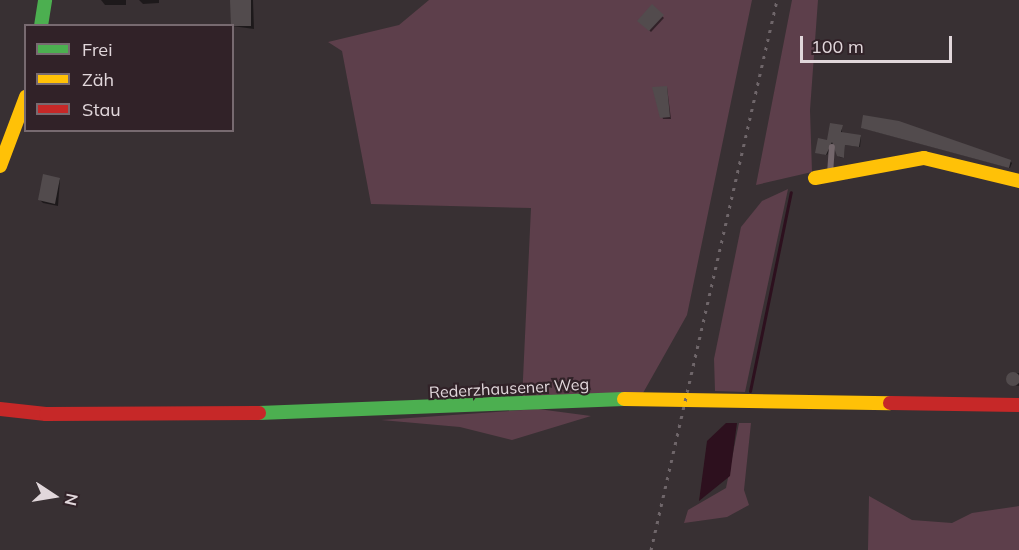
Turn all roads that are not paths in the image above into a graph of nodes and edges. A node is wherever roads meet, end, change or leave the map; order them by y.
1 (45, 0) edge
2 (41, 24) edge
3 (24, 102) edge
4 (832, 147) dead end
5 (0, 166) edge
6 (830, 174) junction
7 (815, 178) dead end
8 (1019, 181) edge
9 (1019, 405) edge
10 (0, 409) edge

1 - 2 street
3 - 5 street
4 - 6 lane
6 - 7 street
6 - 8 street
9 - 10 street, Rederzhausener Weg

